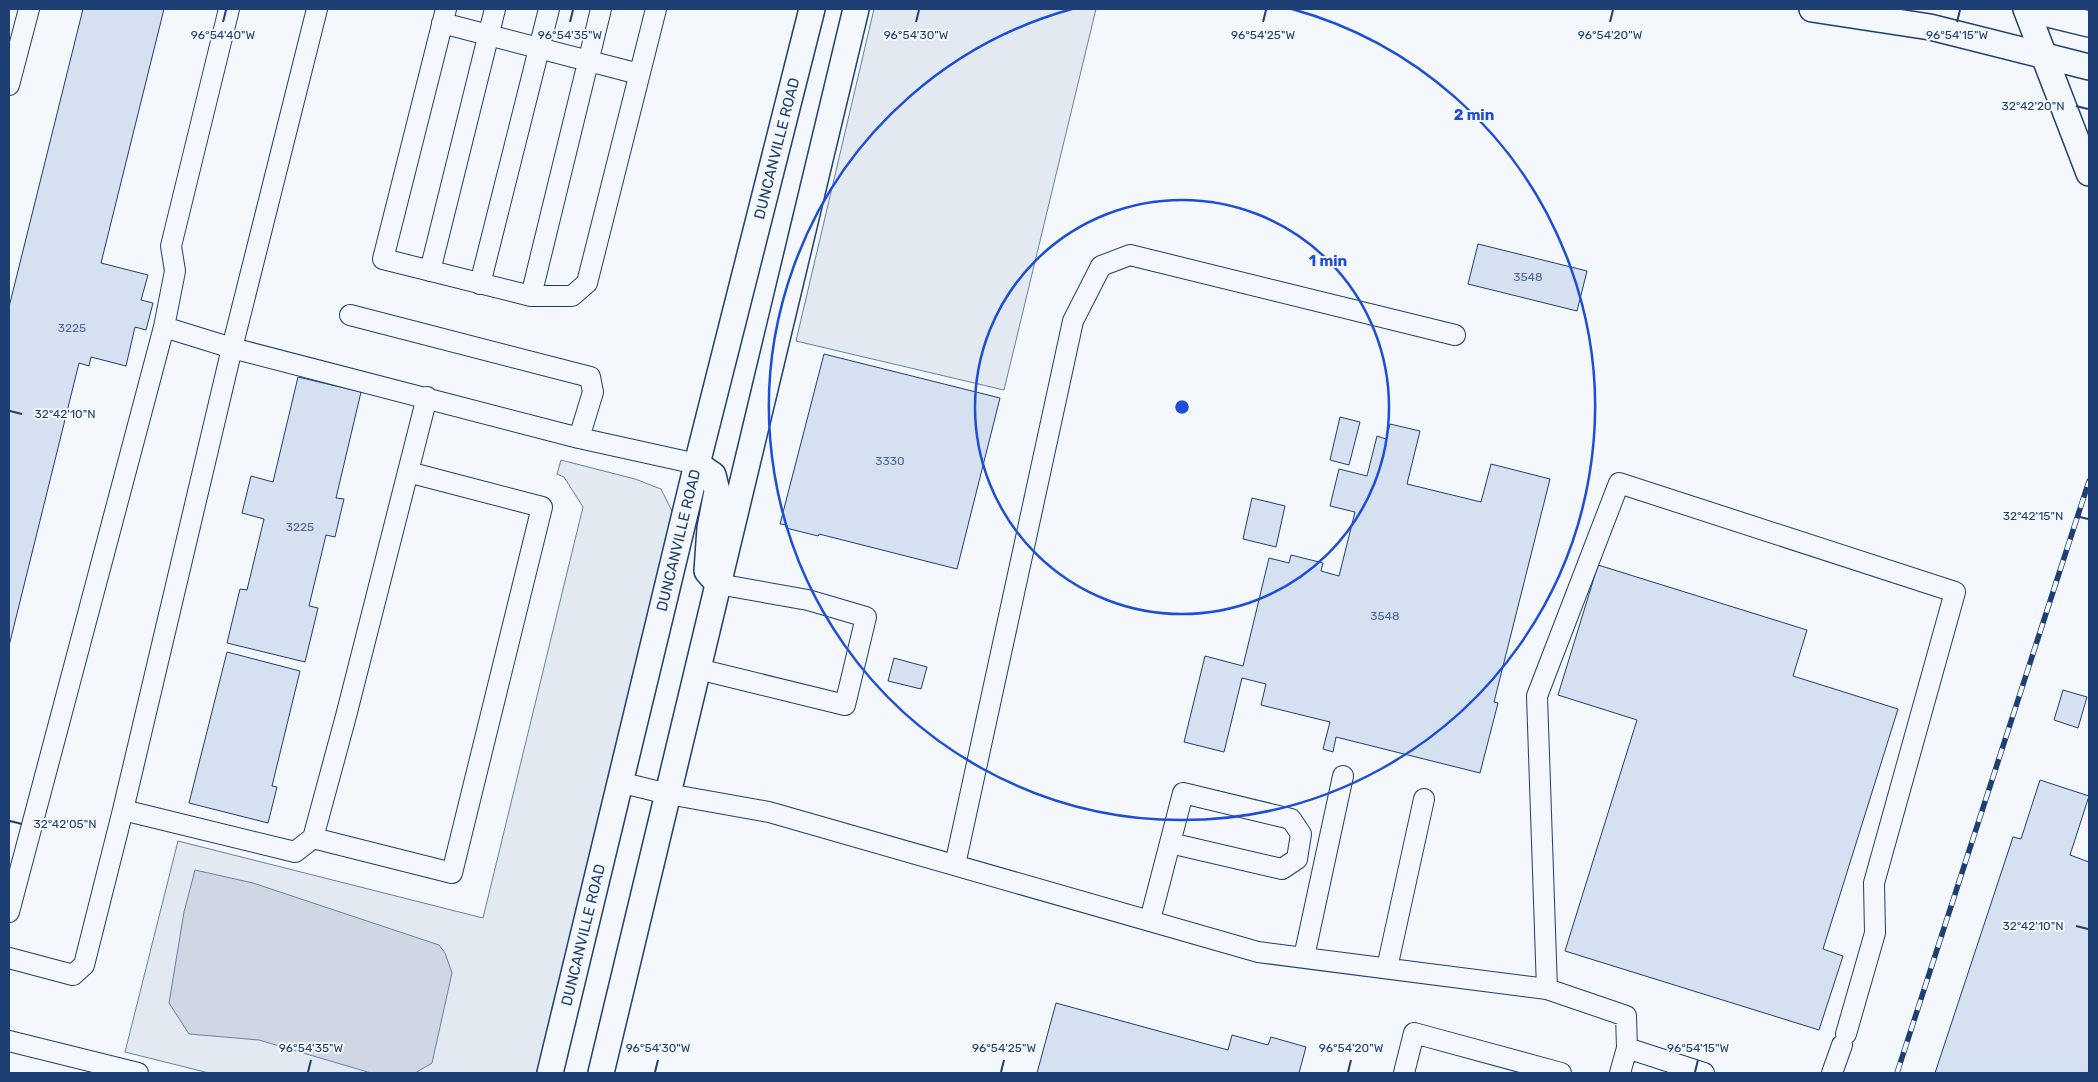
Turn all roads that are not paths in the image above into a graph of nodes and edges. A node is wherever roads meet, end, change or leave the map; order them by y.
1 (29, 9) edge
2 (229, 9) edge
3 (317, 9) edge
4 (495, 9) edge
5 (549, 9) edge
6 (601, 9) edge
7 (656, 9) edge
8 (812, 9) edge
9 (856, 9) edge
10 (1812, 9) edge
11 (2026, 9) edge
12 (444, 16) edge
13 (2085, 22) edge
14 (489, 35) junction
15 (539, 48) junction
16 (2043, 54) junction
17 (588, 60) junction
18 (2089, 66) edge
19 (640, 74) junction
20 (9, 86) edge
21 (2089, 173) edge
22 (430, 271) junction
23 (480, 284) junction
24 (531, 296) junction
25 (350, 315) dead end
26 (164, 326) junction
27 (1455, 334) dead end
28 (232, 348) junction
29 (427, 397) junction
30 (579, 438) junction
31 (697, 464) junction
32 (746, 471) junction
33 (408, 472) junction
34 (718, 584) junction
35 (698, 669) junction
36 (1343, 776) dead end
37 (619, 782) junction
38 (668, 794) junction
39 (1424, 800) dead end
40 (123, 810) junction
41 (313, 838) junction
42 (1170, 843) junction
43 (955, 865) junction
44 (9, 912) edge
45 (1150, 920) junction
46 (1304, 957) junction
47 (9, 958) edge
48 (1387, 968) junction
49 (1547, 989) junction
50 (9, 1041) edge
51 (1627, 1048) junction
52 (138, 1073) edge
53 (550, 1073) edge
54 (601, 1073) edge
55 (1404, 1073) edge
56 (1562, 1073) edge
57 (1620, 1073) edge
58 (1704, 1073) edge
59 (1832, 1073) edge

1 - 20 street
2 - 26 street
3 - 28 street
4 - 14 street
5 - 15 street
6 - 17 street
7 - 19 street
8 - 31 main road, DUNCANVILLE ROAD
9 - 32 main road
10 - 16 main road
11 - 13 main road
11 - 16 main road
12 - 14 street
12 - 22 street
14 - 15 street
14 - 22 street
15 - 17 street
15 - 23 street
16 - 18 main road
16 - 21 main road
17 - 19 street
17 - 24 street
19 - 24 street
22 - 23 street
23 - 24 street
25 - 30 street
26 - 28 street
26 - 44 street
27 - 43 street
28 - 29 street
28 - 40 street
29 - 30 street
29 - 33 street
30 - 31 street
31 - 32 main road
31 - 34 main road
31 - 37 main road, DUNCANVILLE ROAD
32 - 34 main road
33 - 41 street
33 - 41 street
34 - 35 main road
34 - 35 street
35 - 38 main road
36 - 46 street
37 - 38 street
37 - 53 main road, DUNCANVILLE ROAD
38 - 43 street
38 - 54 main road
39 - 48 street
40 - 41 street
40 - 47 street
42 - 42 street
42 - 45 street
43 - 45 street
45 - 46 street
46 - 48 street
48 - 49 street
49 - 51 street
49 - 59 street
50 - 52 street
51 - 57 street
51 - 58 street
55 - 56 street

